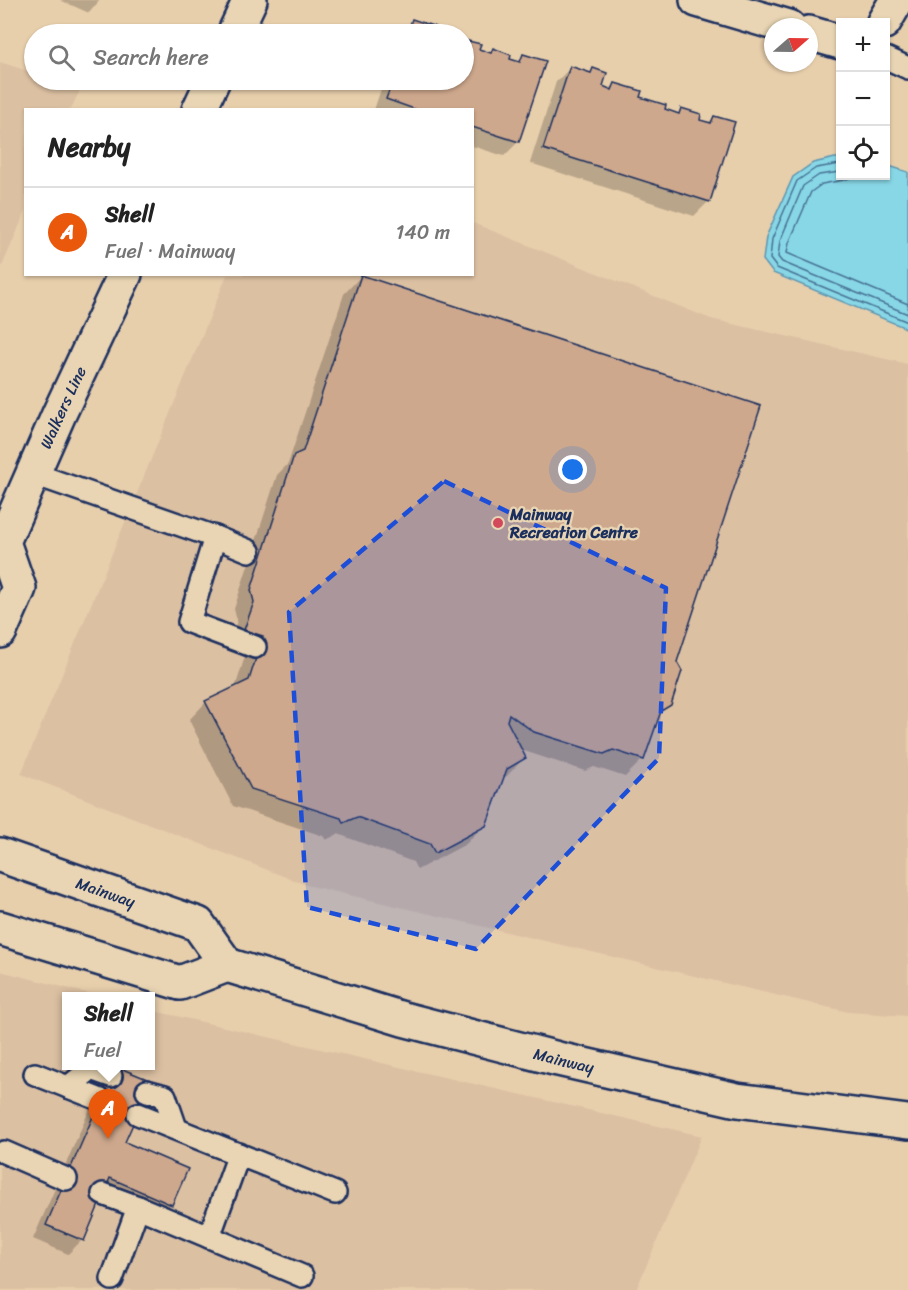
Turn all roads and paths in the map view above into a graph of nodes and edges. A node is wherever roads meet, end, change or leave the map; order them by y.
1 (250, 0) edge
2 (697, 0) edge
3 (897, 0) edge
4 (886, 18) edge
5 (764, 20) edge
6 (239, 24) edge
7 (818, 36) edge
8 (836, 41) edge
9 (890, 60) edge
10 (908, 69) edge
11 (208, 90) edge
12 (200, 108) edge
13 (124, 276) edge
14 (34, 474) junction
15 (215, 537) junction
16 (2, 543) edge
17 (249, 551) dead end
18 (0, 631) edge
19 (255, 647) dead end
20 (0, 855) edge
21 (0, 928) edge
22 (226, 965) junction
23 (90, 1070) edge
24 (94, 1070) edge
25 (35, 1074) dead end
26 (111, 1076) dead end
27 (68, 1087) junction
28 (147, 1091) dead end
29 (101, 1100) dead end
30 (138, 1114) dead end
31 (908, 1122) edge
32 (176, 1128) junction
33 (4, 1152) dead end
34 (239, 1154) junction
35 (66, 1179) dead end
36 (335, 1193) dead end
37 (103, 1194) dead end
38 (138, 1207) junction
39 (209, 1237) junction
40 (302, 1276) dead end
41 (112, 1279) dead end

1 - 6 street
2 - 5 street
3 - 4 street
7 - 8 street
9 - 10 lane
11 - 12 street
13 - 14 street, Walkers Line
14 - 15 lane
14 - 16 street, Walkers Line
15 - 17 lane
15 - 19 lane
16 - 18 street, Walkers Line
20 - 22 street, Mainway
21 - 22 street
22 - 31 street, Mainway
23 - 27 lane
24 - 26 lane
25 - 27 lane
27 - 29 lane
28 - 32 lane
30 - 32 lane
32 - 34 lane
33 - 35 lane
34 - 36 lane
34 - 39 lane
37 - 38 lane
38 - 39 lane
38 - 41 lane
39 - 40 lane

